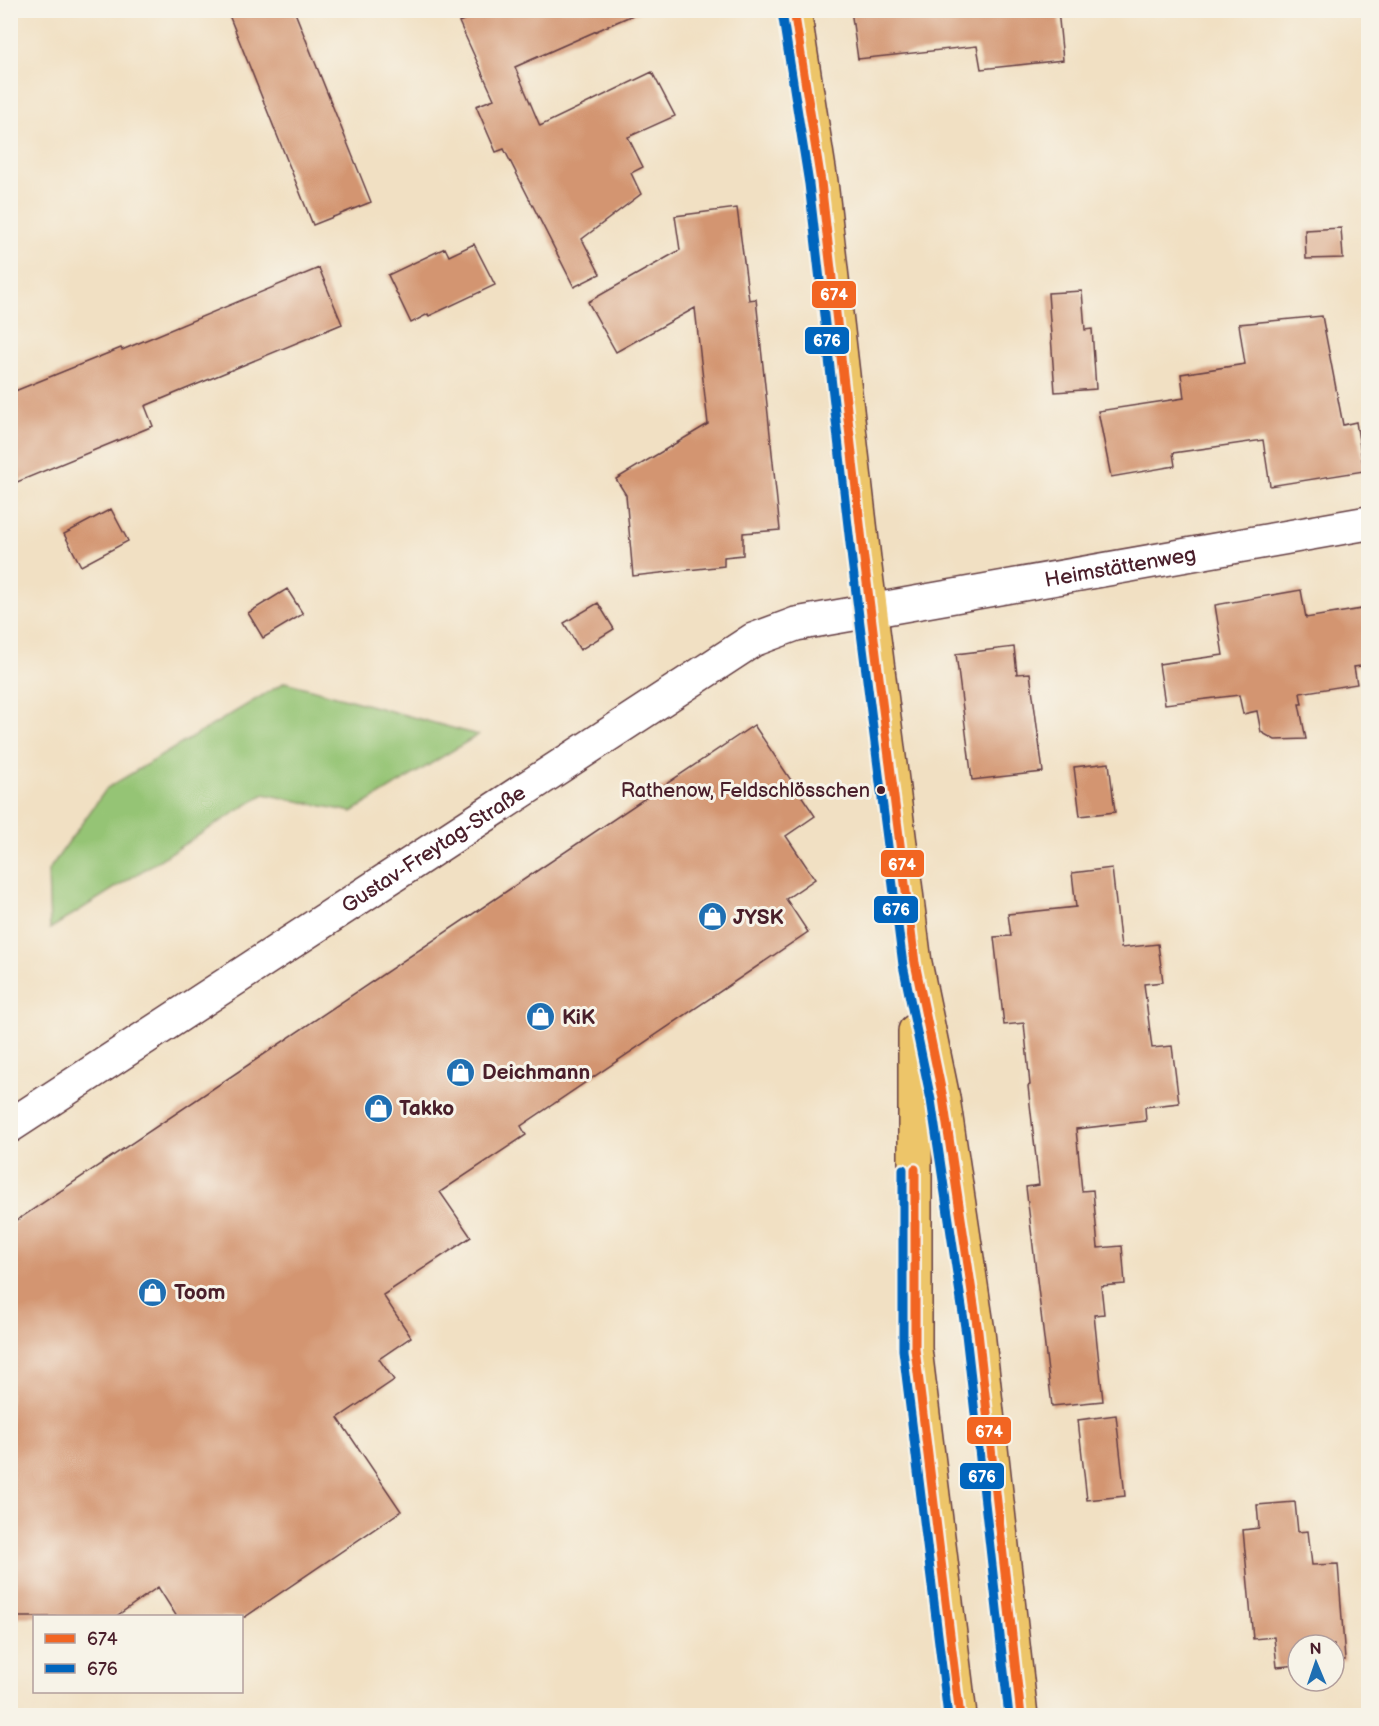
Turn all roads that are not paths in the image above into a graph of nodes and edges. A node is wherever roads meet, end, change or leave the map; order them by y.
1 (795, 10) edge
2 (1368, 523) edge
3 (871, 611) junction
4 (915, 963) junction
5 (14, 1117) edge
6 (960, 1716) edge
7 (1021, 1716) edge

1 - 3 main road
2 - 3 street, Heimstättenweg
3 - 4 main road
3 - 5 street, Gustav-Freytag-Straße
4 - 6 main road
4 - 7 main road

